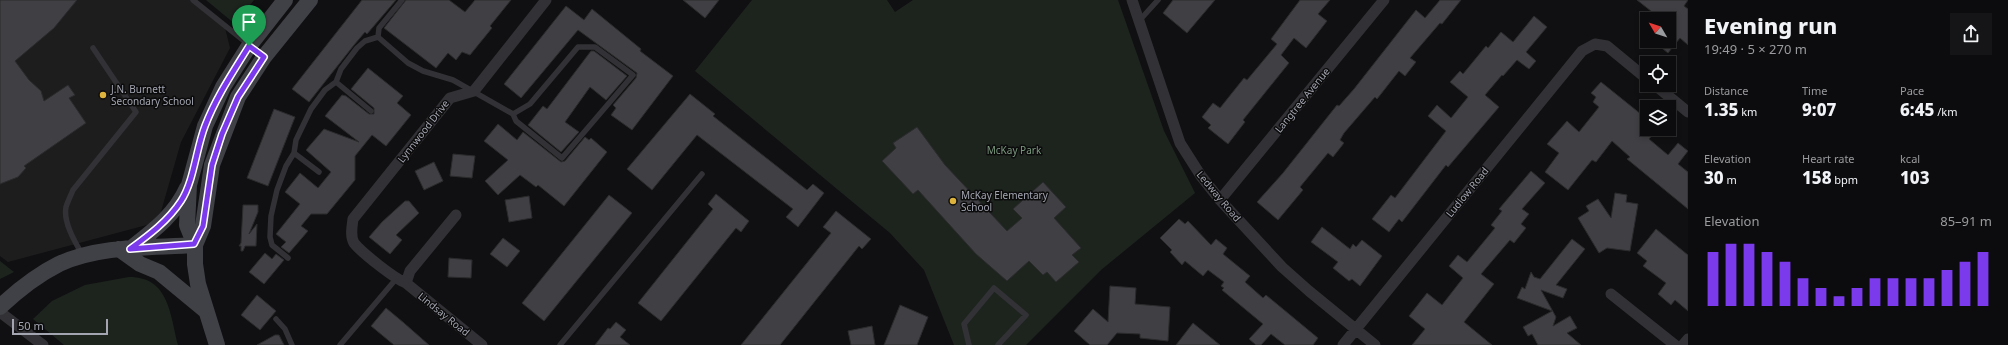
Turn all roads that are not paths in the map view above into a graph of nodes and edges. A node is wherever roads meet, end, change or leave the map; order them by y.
1 (193, 0) edge
2 (285, 0) edge
3 (310, 0) edge
4 (402, 0) edge
5 (546, 0) edge
6 (1132, 0) edge
7 (1158, 0) edge
8 (1384, 0) edge
9 (1139, 21) junction
10 (378, 37) junction
11 (249, 46) junction
12 (93, 48) dead end
13 (264, 57) junction
14 (1640, 73) edge
15 (336, 82) junction
16 (474, 91) junction
17 (1664, 92) edge
18 (371, 111) dead end
19 (1688, 112) edge
20 (513, 114) junction
21 (294, 153) junction
22 (318, 172) dead end
23 (702, 174) dead end
24 (189, 185) junction
25 (1220, 200) junction
26 (456, 215) dead end
27 (353, 219) joint
28 (194, 244) junction
29 (125, 249) junction
30 (83, 256) junction
31 (288, 258) dead end
32 (401, 281) junction
33 (1611, 294) dead end
34 (0, 307) edge
35 (205, 310) junction
36 (0, 312) edge
37 (276, 320) dead end
38 (1356, 330) junction
39 (1688, 339) edge
40 (43, 345) edge
41 (217, 345) edge
42 (292, 345) edge
43 (340, 345) edge
44 (482, 345) edge
45 (560, 345) edge
46 (969, 345) edge
47 (998, 345) edge
48 (1343, 345) edge
49 (1375, 345) edge
50 (1675, 345) edge
51 (1683, 345) edge

1 - 11 lane
2 - 11 main road
3 - 13 main road
4 - 10 lane
5 - 16 street
6 - 9 street, Ledway Road
7 - 9 lane
8 - 25 street, Langtree Avenue
9 - 25 street, Ledway Road
10 - 15 lane
10 - 16 lane
11 - 13 lane
11 - 24 main road
12 - 30 lane
13 - 28 main road
14 - 38 street, Ludlow Road
15 - 18 lane
15 - 21 lane
16 - 20 lane
16 - 27 street, Lynnwood Drive
17 - 19 street
20 - 20 lane
21 - 22 lane
21 - 31 lane
23 - 45 lane
24 - 28 main road
24 - 29 main road
25 - 38 street, Ledway Road
26 - 32 street
27 - 32 street, Lindsay Road
28 - 29 main road
28 - 35 main road
29 - 30 main road
29 - 35 main road
30 - 34 main road
32 - 43 lane
32 - 44 street, Lindsay Road
33 - 50 street
35 - 41 main road
36 - 40 street
37 - 42 lane
38 - 48 street, Ludlow Road
38 - 49 street, Ledway Road
39 - 51 street
46 - 47 lane

